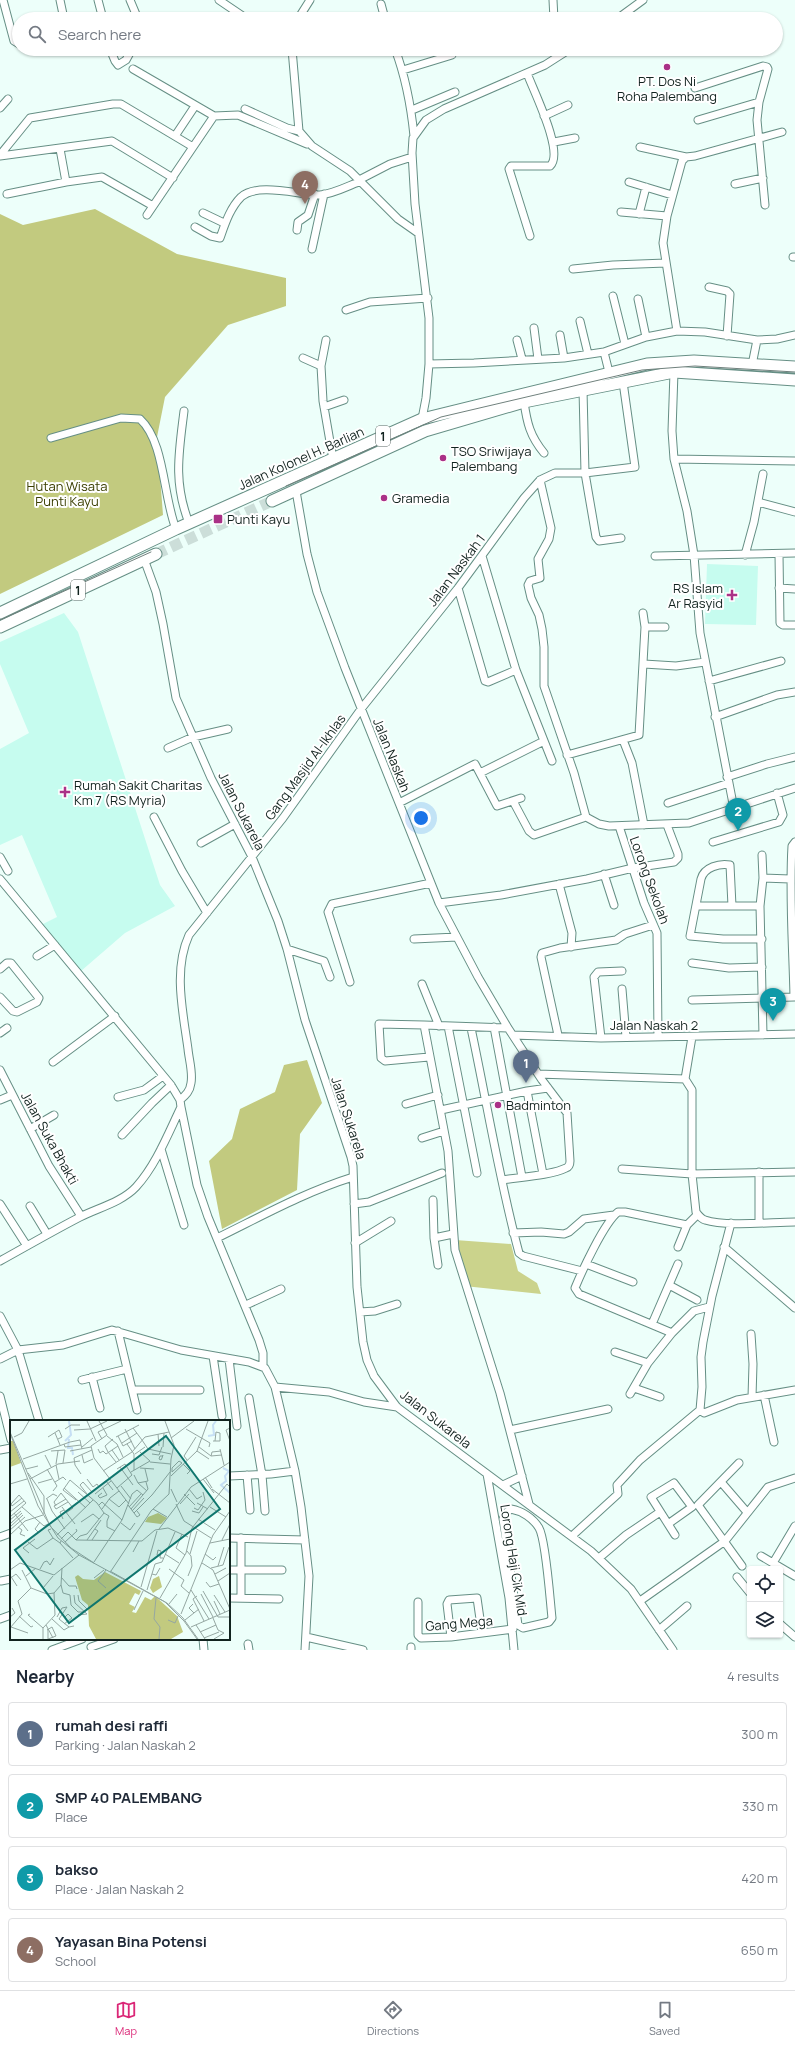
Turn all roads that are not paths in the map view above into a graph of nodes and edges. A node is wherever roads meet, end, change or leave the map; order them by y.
1 (3, 0) edge
2 (60, 0) edge
3 (98, 0) edge
4 (130, 0) edge
5 (219, 0) edge
6 (310, 0) edge
7 (553, 0) edge
8 (644, 0) edge
9 (381, 4) dead end
10 (63, 12) edge
11 (101, 12) edge
12 (135, 12) edge
13 (237, 12) edge
14 (302, 12) edge
15 (383, 12) edge
16 (554, 12) edge
17 (627, 12) edge
18 (12, 34) edge
19 (112, 56) edge
20 (128, 56) edge
21 (293, 56) edge
22 (398, 56) edge
23 (449, 56) edge
24 (553, 56) edge
25 (133, 69) dead end
26 (403, 70) junction
27 (527, 72) junction
28 (695, 88) dead end
29 (455, 92) dead end
30 (8, 99) dead end
31 (759, 102) junction
32 (568, 105) dead end
33 (195, 106) junction
34 (0, 108) edge
35 (245, 109) dead end
36 (412, 110) junction
37 (214, 116) junction
38 (544, 116) junction
39 (698, 120) dead end
40 (299, 131) junction
41 (782, 132) dead end
42 (175, 136) junction
43 (414, 136) junction
44 (758, 137) junction
45 (575, 138) dead end
46 (554, 142) junction
47 (312, 146) junction
48 (193, 147) junction
49 (640, 147) dead end
50 (60, 149) junction
51 (0, 156) edge
52 (412, 157) junction
53 (686, 157) junction
54 (173, 178) junction
55 (763, 178) junction
56 (360, 180) junction
57 (66, 182) junction
58 (628, 182) dead end
59 (736, 184) dead end
60 (646, 187) junction
61 (7, 194) dead end
62 (315, 194) junction
63 (324, 194) junction
64 (672, 195) junction
65 (765, 205) dead end
66 (153, 206) junction
67 (621, 212) dead end
68 (203, 213) dead end
69 (639, 214) junction
70 (147, 215) dead end
71 (667, 216) junction
72 (224, 223) junction
73 (195, 227) dead end
74 (296, 230) dead end
75 (418, 233) junction
76 (530, 236) dead end
77 (312, 249) dead end
78 (666, 263) junction
79 (573, 269) dead end
80 (710, 287) dead end
81 (613, 296) dead end
82 (428, 298) junction
83 (638, 299) dead end
84 (346, 310) dead end
85 (580, 320) dead end
86 (534, 328) dead end
87 (677, 331) junction
88 (560, 335) dead end
89 (727, 336) junction
90 (795, 336) edge
91 (646, 337) junction
92 (326, 340) dead end
93 (517, 340) dead end
94 (757, 340) junction
95 (625, 344) junction
96 (604, 352) junction
97 (588, 354) junction
98 (303, 358) dead end
99 (564, 358) junction
100 (522, 359) junction
101 (538, 359) junction
102 (429, 364) junction
103 (752, 365) junction
104 (321, 366) junction
105 (795, 367) edge
106 (609, 372) junction
107 (674, 372) junction
108 (795, 380) edge
109 (623, 382) junction
110 (583, 390) junction
111 (344, 400) dead end
112 (524, 402) junction
113 (324, 407) junction
114 (184, 414) dead end
115 (422, 418) junction
116 (51, 438) dead end
117 (544, 452) dead end
118 (333, 459) junction
119 (674, 459) junction
120 (795, 461) edge
121 (585, 473) junction
122 (763, 474) dead end
123 (540, 480) junction
124 (296, 491) junction
125 (272, 501) tunnel mouth
126 (758, 502) junction
127 (795, 512) edge
128 (189, 523) junction
129 (176, 529) junction
130 (621, 538) dead end
131 (795, 553) edge
132 (156, 554) tunnel mouth
133 (779, 554) junction
134 (694, 555) junction
135 (745, 555) junction
136 (482, 556) junction
137 (655, 556) dead end
138 (144, 560) junction
139 (458, 588) junction
140 (780, 588) junction
141 (795, 589) edge
142 (0, 613) edge
143 (643, 613) dead end
144 (795, 626) edge
145 (0, 627) edge
146 (645, 627) junction
147 (664, 627) dead end
148 (781, 661) dead end
149 (705, 662) junction
150 (644, 664) junction
151 (516, 670) junction
152 (710, 681) junction
153 (795, 692) edge
154 (361, 709) junction
155 (715, 717) junction
156 (228, 729) dead end
157 (193, 737) junction
158 (623, 740) junction
159 (544, 741) junction
160 (168, 748) dead end
161 (567, 754) junction
162 (795, 757) edge
163 (552, 761) dead end
164 (480, 773) junction
165 (728, 780) junction
166 (795, 788) edge
167 (777, 793) junction
168 (521, 798) dead end
169 (513, 801) junction
170 (398, 803) junction
171 (668, 803) dead end
172 (734, 809) junction
173 (154, 817) dead end
174 (586, 818) junction
175 (235, 824) junction
176 (667, 825) junction
177 (618, 826) junction
178 (644, 826) junction
179 (713, 842) dead end
180 (795, 842) edge
181 (201, 844) dead end
182 (762, 855) dead end
183 (0, 857) edge
184 (252, 857) junction
185 (633, 868) junction
186 (8, 871) dead end
187 (604, 874) junction
188 (764, 878) junction
189 (0, 879) edge
190 (792, 882) edge
191 (431, 883) junction
192 (559, 884) junction
193 (439, 903) junction
194 (614, 905) dead end
195 (697, 906) junction
196 (732, 906) junction
197 (760, 906) junction
198 (207, 913) junction
199 (794, 921) edge
200 (653, 925) junction
201 (457, 937) junction
202 (414, 939) dead end
203 (762, 939) junction
204 (55, 945) junction
205 (571, 947) junction
206 (287, 949) junction
207 (37, 956) dead end
208 (692, 963) dead end
209 (762, 967) junction
210 (0, 969) edge
211 (622, 971) dead end
212 (330, 977) dead end
213 (350, 982) dead end
214 (422, 984) dead end
215 (622, 989) dead end
216 (0, 997) edge
217 (794, 997) edge
218 (763, 998) junction
219 (692, 1000) dead end
220 (115, 1016) junction
221 (424, 1025) junction
222 (439, 1026) junction
223 (448, 1026) junction
224 (494, 1027) junction
225 (7, 1028) dead end
226 (471, 1028) junction
227 (508, 1028) junction
228 (0, 1033) edge
229 (795, 1034) edge
230 (513, 1035) junction
231 (558, 1035) junction
232 (763, 1035) junction
233 (626, 1037) junction
234 (658, 1037) junction
235 (692, 1037) junction
236 (601, 1038) junction
237 (429, 1057) junction
238 (53, 1062) dead end
239 (0, 1070) edge
240 (538, 1074) junction
241 (163, 1076) junction
242 (685, 1078) junction
243 (171, 1085) junction
244 (548, 1088) junction
245 (527, 1091) junction
246 (438, 1095) junction
247 (507, 1095) junction
248 (12, 1096) junction
249 (118, 1097) dead end
250 (486, 1099) junction
251 (0, 1100) edge
252 (181, 1104) junction
253 (406, 1104) dead end
254 (464, 1104) junction
255 (441, 1110) junction
256 (54, 1115) dead end
257 (30, 1129) junction
258 (444, 1131) junction
259 (122, 1135) dead end
260 (422, 1138) dead end
261 (161, 1149) junction
262 (622, 1169) dead end
263 (759, 1172) junction
264 (795, 1172) edge
265 (442, 1173) dead end
266 (477, 1173) dead end
267 (543, 1174) junction
268 (692, 1174) junction
269 (353, 1177) junction
270 (522, 1177) junction
271 (502, 1180) junction
272 (433, 1200) dead end
273 (0, 1204) edge
274 (354, 1204) junction
275 (30, 1206) dead end
276 (698, 1214) junction
277 (614, 1215) junction
278 (81, 1216) junction
279 (391, 1221) dead end
280 (759, 1222) junction
281 (795, 1222) edge
282 (731, 1223) junction
283 (687, 1224) junction
284 (184, 1225) dead end
285 (513, 1233) junction
286 (47, 1234) junction
287 (453, 1234) junction
288 (217, 1238) junction
289 (434, 1238) junction
290 (355, 1244) junction
291 (27, 1246) junction
292 (678, 1247) dead end
293 (724, 1248) junction
294 (0, 1261) edge
295 (586, 1264) junction
296 (678, 1264) dead end
297 (438, 1265) dead end
298 (582, 1271) junction
299 (633, 1282) dead end
300 (669, 1285) junction
301 (281, 1289) dead end
302 (697, 1300) dead end
303 (396, 1304) dead end
304 (246, 1305) junction
305 (710, 1307) junction
306 (795, 1308) edge
307 (360, 1312) junction
308 (0, 1316) edge
309 (652, 1324) junction
310 (118, 1331) junction
311 (672, 1333) junction
312 (751, 1334) dead end
313 (18, 1350) junction
314 (615, 1352) dead end
315 (213, 1356) junction
316 (0, 1359) edge
317 (229, 1359) junction
318 (648, 1363) junction
319 (263, 1366) junction
320 (127, 1369) junction
321 (92, 1377) junction
322 (82, 1380) dead end
323 (275, 1387) junction
324 (132, 1390) junction
325 (200, 1390) dead end
326 (795, 1390) edge
327 (764, 1395) junction
328 (0, 1396) edge
329 (660, 1397) dead end
330 (752, 1397) junction
331 (249, 1398) dead end
332 (397, 1407) junction
333 (100, 1408) dead end
334 (608, 1409) dead end
335 (137, 1410) dead end
336 (700, 1410) junction
337 (222, 1416) dead end
338 (39, 1420) edge
339 (237, 1426) dead end
340 (510, 1430) junction
341 (10, 1436) edge
342 (774, 1442) dead end
343 (10, 1448) edge
344 (0, 1450) edge
345 (739, 1463) dead end
346 (295, 1471) junction
347 (262, 1474) junction
348 (487, 1474) junction
349 (247, 1475) junction
350 (230, 1476) edge
351 (522, 1476) junction
352 (795, 1478) edge
353 (721, 1482) junction
354 (503, 1486) junction
355 (762, 1491) dead end
356 (528, 1504) junction
357 (250, 1510) dead end
358 (265, 1511) dead end
359 (539, 1511) junction
360 (746, 1511) junction
361 (660, 1512) junction
362 (532, 1520) junction
363 (668, 1524) junction
364 (795, 1526) edge
365 (10, 1533) edge
366 (675, 1535) dead end
367 (572, 1536) junction
368 (793, 1536) edge
369 (0, 1537) edge
370 (230, 1538) edge
371 (241, 1538) junction
372 (305, 1540) junction
373 (724, 1540) junction
374 (761, 1556) dead end
375 (599, 1558) junction
376 (773, 1563) junction
377 (742, 1566) dead end
378 (230, 1570) edge
379 (242, 1570) junction
380 (282, 1570) dead end
381 (795, 1576) edge
382 (736, 1577) dead end
383 (10, 1579) edge
384 (1, 1581) dead end
385 (747, 1590) edge
386 (230, 1598) edge
387 (241, 1598) junction
388 (279, 1599) dead end
389 (640, 1601) junction
390 (418, 1602) dead end
391 (687, 1606) dead end
392 (10, 1615) edge
393 (0, 1619) edge
394 (783, 1627) edge
395 (513, 1629) junction
396 (659, 1630) junction
397 (482, 1633) junction
398 (306, 1637) junction
399 (451, 1637) junction
400 (795, 1637) edge
401 (79, 1640) edge
402 (112, 1640) edge
403 (203, 1640) edge
404 (92, 1649) edge
405 (52, 1650) edge
406 (204, 1650) edge
407 (306, 1650) edge
408 (363, 1650) edge
409 (514, 1650) edge
410 (673, 1650) edge

1 - 18 street
2 - 10 street
3 - 11 street
4 - 12 street
5 - 13 street
6 - 14 street
7 - 16 street
8 - 17 street
9 - 15 street
19 - 20 street
21 - 40 street
22 - 26 street
23 - 26 street
24 - 27 street
25 - 33 street
26 - 36 street
27 - 38 street
27 - 43 street
28 - 31 street
29 - 36 street
30 - 34 street
31 - 39 street
31 - 44 street
32 - 38 street
33 - 37 street
33 - 42 street
35 - 40 street
36 - 43 street
37 - 47 street
37 - 48 street
38 - 46 street
40 - 47 street
41 - 44 street
42 - 48 street
42 - 51 street
43 - 52 street
44 - 53 street
44 - 55 street
45 - 46 street
46 - 76 street
47 - 56 street
48 - 54 street
49 - 53 street
50 - 51 street
50 - 54 street
50 - 57 street
52 - 56 street
52 - 75 street
53 - 64 street
54 - 66 street
55 - 59 street
55 - 65 street
56 - 63 street
56 - 75 street
57 - 61 street
57 - 66 street
58 - 60 street
60 - 64 street
60 - 69 street
62 - 63 street
62 - 72 street
62 - 74 street
63 - 77 street
64 - 71 street
66 - 70 street
67 - 69 street
68 - 72 street
69 - 71 street
71 - 78 street
72 - 73 street
75 - 82 street
78 - 79 street
78 - 87 street
80 - 89 street
81 - 95 street
82 - 84 street
82 - 102 street
83 - 91 street
85 - 97 street
86 - 101 street
87 - 89 street
87 - 91 street
88 - 99 street
89 - 94 street
90 - 94 street
91 - 95 street
92 - 104 street
93 - 100 street
94 - 103 street
95 - 96 street
96 - 97 street
96 - 106 street
97 - 99 street
98 - 104 street
99 - 101 street
100 - 101 street
100 - 102 street
102 - 115 street
103 - 105 highway, Jalan Kolonel H. Barlian / 1
103 - 106 highway, Jalan Kolonel H. Barlian / 1
104 - 113 street
106 - 115 highway, Jalan Kolonel H. Barlian / 1
107 - 108 highway, 1
107 - 109 highway, 1
107 - 119 street
109 - 110 highway, 1
109 - 121 street
110 - 112 highway, 1
110 - 121 street
111 - 113 street
112 - 117 street
112 - 124 highway, 1
113 - 118 street
114 - 128 street
115 - 118 highway, Jalan Kolonel H. Barlian / 1
116 - 129 street
118 - 128 highway, Jalan Kolonel H. Barlian / 1
119 - 120 street
119 - 134 street
121 - 123 street
121 - 130 street
122 - 126 street
123 - 136 street, Jalan Naskah 1
123 - 161 street
124 - 125 highway, 1
124 - 154 street, Jalan Naskah
126 - 127 street
126 - 135 street
128 - 129 highway, Jalan Kolonel H. Barlian / 1
129 - 142 highway, Jalan Kolonel H. Barlian / 1
131 - 133 street
132 - 138 highway, 1
133 - 135 street
133 - 140 street
134 - 135 street
134 - 137 street
134 - 149 street
136 - 139 street, Jalan Naskah 1
136 - 151 street
138 - 145 highway, 1
138 - 157 street, Jalan Sukarela
139 - 151 street
139 - 154 street, Jalan Naskah 1
140 - 141 street
140 - 144 street
143 - 146 street
146 - 147 street
146 - 150 street
148 - 152 street
149 - 150 street
149 - 152 street
150 - 158 street
151 - 159 street
152 - 155 street
153 - 155 street
154 - 170 street, Jalan Naskah
154 - 184 street, Gang Masjid Al-Ikhlas
155 - 165 street
156 - 157 street
157 - 160 street
157 - 175 street, Jalan Sukarela
158 - 161 street
158 - 178 street
159 - 163 street
159 - 164 street
161 - 174 street
162 - 165 street
164 - 169 street
164 - 170 street
165 - 171 street
165 - 172 street
166 - 167 street
167 - 172 street
167 - 179 street
168 - 169 street
169 - 174 street
170 - 191 street, Jalan Naskah
172 - 176 street
173 - 198 street
174 - 177 street
175 - 181 street
175 - 184 street, Jalan Sukarela
176 - 178 street
176 - 185 street
177 - 178 street
177 - 185 street, Lorong Sekolah
180 - 190 street
182 - 188 street
183 - 186 street
184 - 198 street, Gang Masjid Al-Ikhlas
184 - 206 street, Jalan Sukarela
185 - 187 street
185 - 200 street, Lorong Sekolah
187 - 192 street
187 - 194 street
188 - 190 street
188 - 197 street
189 - 204 street
190 - 199 street
191 - 193 street, Jalan Naskah
191 - 213 street
192 - 193 street
192 - 205 street
193 - 201 street, Jalan Naskah
195 - 196 street
195 - 196 street
195 - 203 street
196 - 197 street
197 - 203 street
198 - 252 street, Gang Masjid Al-Ikhlas
199 - 217 street
200 - 205 street
200 - 234 street, Lorong Sekolah
201 - 202 street
201 - 227 street, Jalan Naskah
203 - 209 street
204 - 207 street
204 - 220 street
205 - 231 street
206 - 212 street
206 - 269 street, Jalan Sukarela
208 - 209 street
209 - 218 street
210 - 216 street
211 - 236 street
214 - 222 street
215 - 233 street
217 - 218 street
218 - 219 street
218 - 232 street
220 - 238 street
220 - 241 street
221 - 222 street
221 - 237 street
221 - 237 street
222 - 223 street
223 - 226 street
223 - 254 street
224 - 226 street
224 - 227 street
224 - 247 street
225 - 228 street
226 - 250 street
227 - 230 street, Jalan Naskah
229 - 232 street, Jalan Naskah 2
230 - 231 street, Jalan Naskah 2
230 - 240 street, Jalan Naskah
231 - 236 street, Jalan Naskah 2
232 - 235 street, Jalan Naskah 2
233 - 234 street, Jalan Naskah 2
233 - 236 street, Jalan Naskah 2
234 - 235 street, Jalan Naskah 2
235 - 242 street
237 - 246 street
239 - 248 street, Jalan Suka Bhakti
240 - 242 street
240 - 244 street, Jalan Naskah
241 - 243 street
241 - 249 street
242 - 268 street
243 - 252 street
243 - 259 street
244 - 245 street
244 - 267 street, Jalan Naskah
245 - 247 street
245 - 267 street
246 - 253 street
246 - 255 street
247 - 250 street
247 - 270 street
248 - 251 street
248 - 257 street, Jalan Suka Bhakti
250 - 254 street
250 - 271 street
252 - 261 street, Gang Masjid Al-Ikhlas
252 - 288 street
254 - 255 street
254 - 266 street
255 - 258 street
256 - 257 street
257 - 278 street, Jalan Suka Bhakti
258 - 260 street
258 - 287 street
261 - 278 street, Gang Masjid Al-Ikhlas
261 - 284 street
262 - 268 street
263 - 264 street
263 - 268 street
263 - 280 street
265 - 274 street
267 - 270 street, Jalan Naskah
268 - 276 street
269 - 274 street, Jalan Sukarela
269 - 288 street
270 - 271 street, Jalan Naskah
271 - 285 street
272 - 289 street
273 - 291 street
274 - 290 street, Jalan Sukarela
275 - 286 street
276 - 282 street
276 - 283 street
277 - 283 street
277 - 285 street
277 - 295 street
278 - 286 street, Gang Masjid Al-Ikhlas
279 - 290 street
280 - 281 street
280 - 282 street
282 - 293 street
283 - 292 street
285 - 298 street
286 - 291 street, Gang Masjid Al-Ikhlas
287 - 289 street
287 - 340 street
288 - 304 street
289 - 297 street
290 - 307 street, Jalan Sukarela
291 - 294 street, Gang Masjid Al-Ikhlas
293 - 305 street
293 - 306 street
295 - 298 street
295 - 299 street
296 - 300 street
298 - 309 street
300 - 302 street
300 - 309 street
301 - 304 street
303 - 307 street
304 - 319 street
305 - 311 street
305 - 336 street
307 - 332 street, Jalan Sukarela
308 - 313 street
309 - 311 street
310 - 313 street
310 - 315 street
310 - 320 street
311 - 318 street
312 - 330 street
313 - 316 street
313 - 338 street
314 - 318 street
315 - 317 street
315 - 337 street
317 - 319 street
317 - 339 street
318 - 329 street
319 - 323 street
320 - 321 street
320 - 324 street
321 - 322 street
321 - 333 street
323 - 332 street
323 - 346 street
324 - 325 street
324 - 335 street
326 - 327 street
327 - 330 street
327 - 342 street
328 - 341 street
330 - 336 street
331 - 347 street
332 - 348 street, Jalan Sukarela
334 - 340 street
336 - 367 street
340 - 351 street
343 - 344 street
345 - 353 street
346 - 347 street
346 - 372 street
347 - 349 street
347 - 358 street
348 - 354 street, Jalan Sukarela
348 - 395 street, Lorong Haji Cik Mid
349 - 350 street
349 - 357 street
351 - 354 street
351 - 356 street
352 - 373 street
353 - 360 street
353 - 373 street
354 - 356 street, Jalan Sukarela
355 - 360 street
356 - 359 street, Jalan Sukarela
359 - 362 street
359 - 367 street, Jalan Sukarela
360 - 373 street
361 - 363 street
361 - 363 street
361 - 375 street
362 - 362 street
363 - 366 street
364 - 368 street
365 - 369 street
367 - 375 street, Jalan Sukarela
368 - 376 street
370 - 371 street
371 - 372 street
371 - 379 street
372 - 398 street
373 - 377 street
373 - 389 street
374 - 376 street
375 - 389 street, Jalan Sukarela
376 - 381 street
378 - 379 street
379 - 380 street
379 - 387 street
382 - 385 street
383 - 384 street
386 - 387 street
387 - 388 street
389 - 396 street, Jalan Sukarela
390 - 399 street, Gang Mega
391 - 396 street
392 - 393 street
394 - 400 street
395 - 397 street, Gang Mega
395 - 409 street, Lorong Haji Cik Mid
396 - 410 street, Jalan Sukarela
397 - 399 street, Gang Mega
397 - 399 street
398 - 407 street
398 - 408 street
401 - 405 street
402 - 404 street
403 - 406 street

